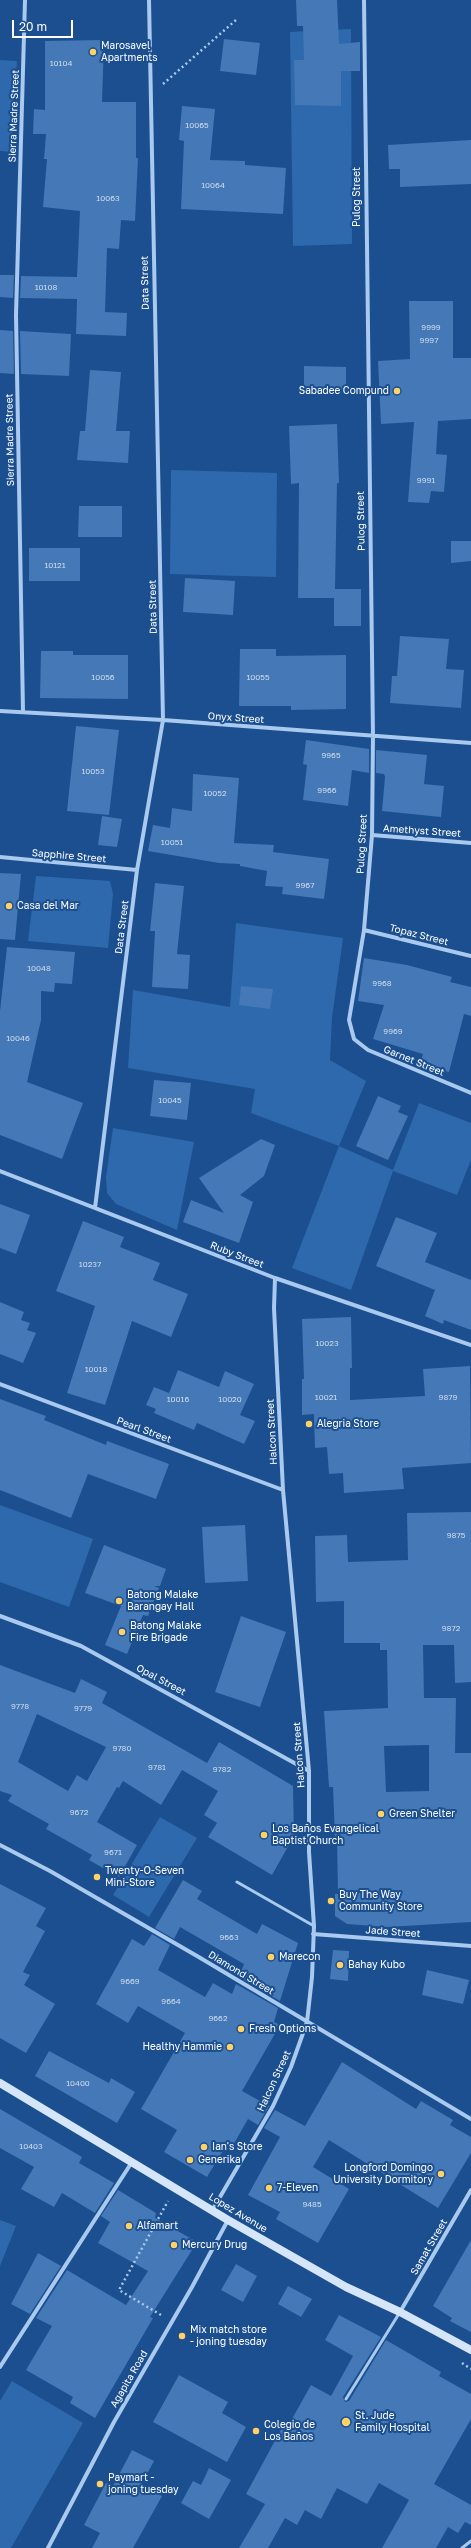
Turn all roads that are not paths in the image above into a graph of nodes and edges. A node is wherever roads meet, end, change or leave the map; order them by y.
1 (25, 0) edge
2 (149, 0) edge
3 (364, 0) edge
4 (0, 711) edge
5 (23, 712) junction
6 (163, 720) junction
7 (373, 736) junction
8 (471, 743) edge
9 (372, 835) junction
10 (471, 843) edge
11 (0, 857) edge
12 (137, 870) junction
13 (364, 930) junction
14 (471, 956) edge
15 (354, 1039) joint
16 (471, 1093) edge
17 (0, 1171) edge
18 (94, 1208) junction
19 (275, 1278) junction
20 (471, 1345) edge
21 (0, 1384) edge
22 (283, 1490) junction
23 (0, 1616) edge
24 (309, 1771) junction
25 (0, 1845) edge
26 (237, 1882) dead end
27 (314, 1926) junction
28 (313, 1934) junction
29 (471, 1946) edge
30 (307, 2022) junction
31 (0, 2083) edge
32 (471, 2119) edge
33 (132, 2162) junction
34 (471, 2190) edge
35 (213, 2209) junction
36 (228, 2220) junction
37 (400, 2312) junction
38 (471, 2350) edge
39 (0, 2367) edge
40 (346, 2399) dead end
41 (471, 2541) edge
42 (48, 2548) edge
43 (462, 2548) edge

1 - 5 street, Sierra Madre Street
2 - 6 street, Data Street
3 - 7 street, Pulog Street
4 - 5 street, Onyx Street
5 - 6 street, Onyx Street
6 - 7 street, Onyx Street
6 - 12 street, Data Street
7 - 8 street, Onyx Street
7 - 9 street, Pulog Street
9 - 10 street, Amethyst Street
9 - 13 street, Pulog Street
11 - 12 street, Sapphire Street
12 - 18 street, Data Street
13 - 14 street, Topaz Street
13 - 15 street, Pulog Street
15 - 16 street, Garnet Street
17 - 18 street, Ruby Street
18 - 19 street, Ruby Street
19 - 20 street, Ruby Street
19 - 22 street, Halcon Street
21 - 22 street, Pearl Street
22 - 24 street, Halcon Street
23 - 24 street, Opal Street
24 - 27 street, Halcon Street
25 - 30 street, Diamond Street
26 - 27 lane
27 - 28 street, Halcon Street
28 - 29 street, Jade Street
28 - 30 street, Halcon Street
30 - 32 street, Diamond Street
30 - 35 street, Halcon Street
31 - 33 main road, Lopez Avenue
33 - 35 main road, Lopez Avenue
33 - 39 street
34 - 37 street, Samat Street
35 - 36 main road, Lopez Avenue
36 - 37 main road, Lopez Avenue
36 - 42 street, Agapita Road
37 - 38 main road, Lopez Avenue
37 - 40 lane
41 - 43 lane

